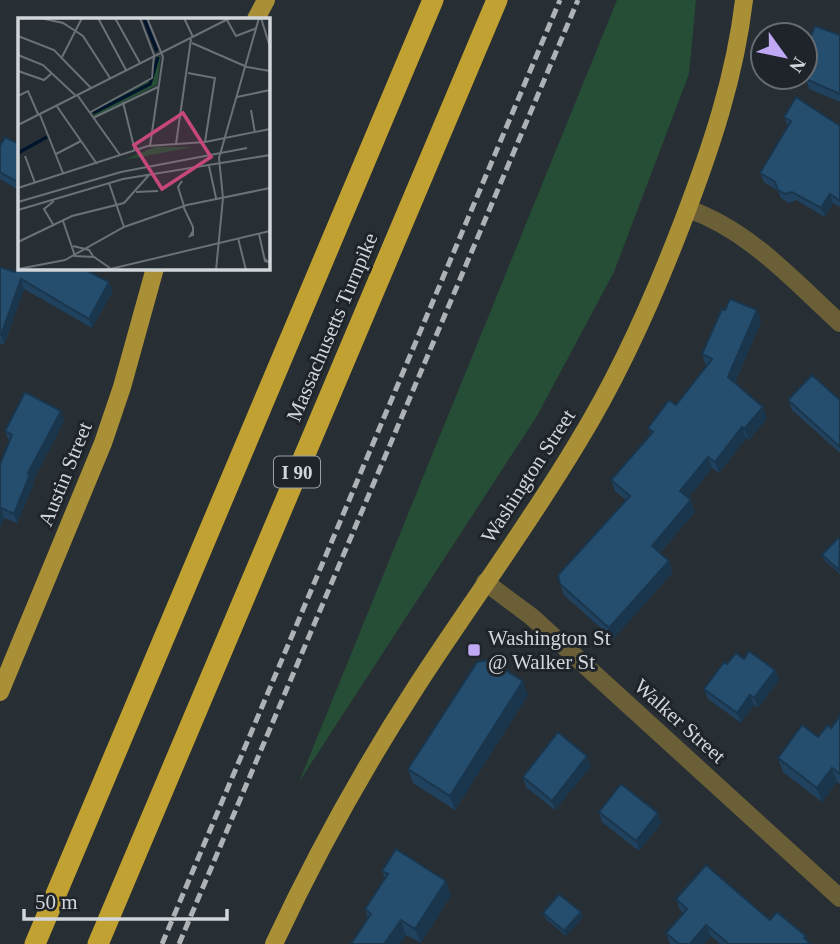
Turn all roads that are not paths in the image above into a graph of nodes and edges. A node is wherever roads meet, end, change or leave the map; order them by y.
1 (266, 0) edge
2 (433, 0) edge
3 (497, 0) edge
4 (744, 0) edge
5 (257, 18) edge
6 (688, 208) junction
7 (154, 270) edge
8 (840, 323) edge
9 (485, 582) junction
10 (0, 692) edge
11 (840, 898) edge
12 (35, 944) edge
13 (98, 944) edge
14 (274, 944) edge

1 - 5 main road
2 - 12 highway, Massachusetts Turnpike / I 90
3 - 13 highway, Massachusetts Turnpike / I 90
4 - 6 main road, Washington Street
6 - 8 street
6 - 9 main road, Washington Street
7 - 10 main road, Austin Street
9 - 11 street, Walker Street
9 - 14 main road, Washington Street

